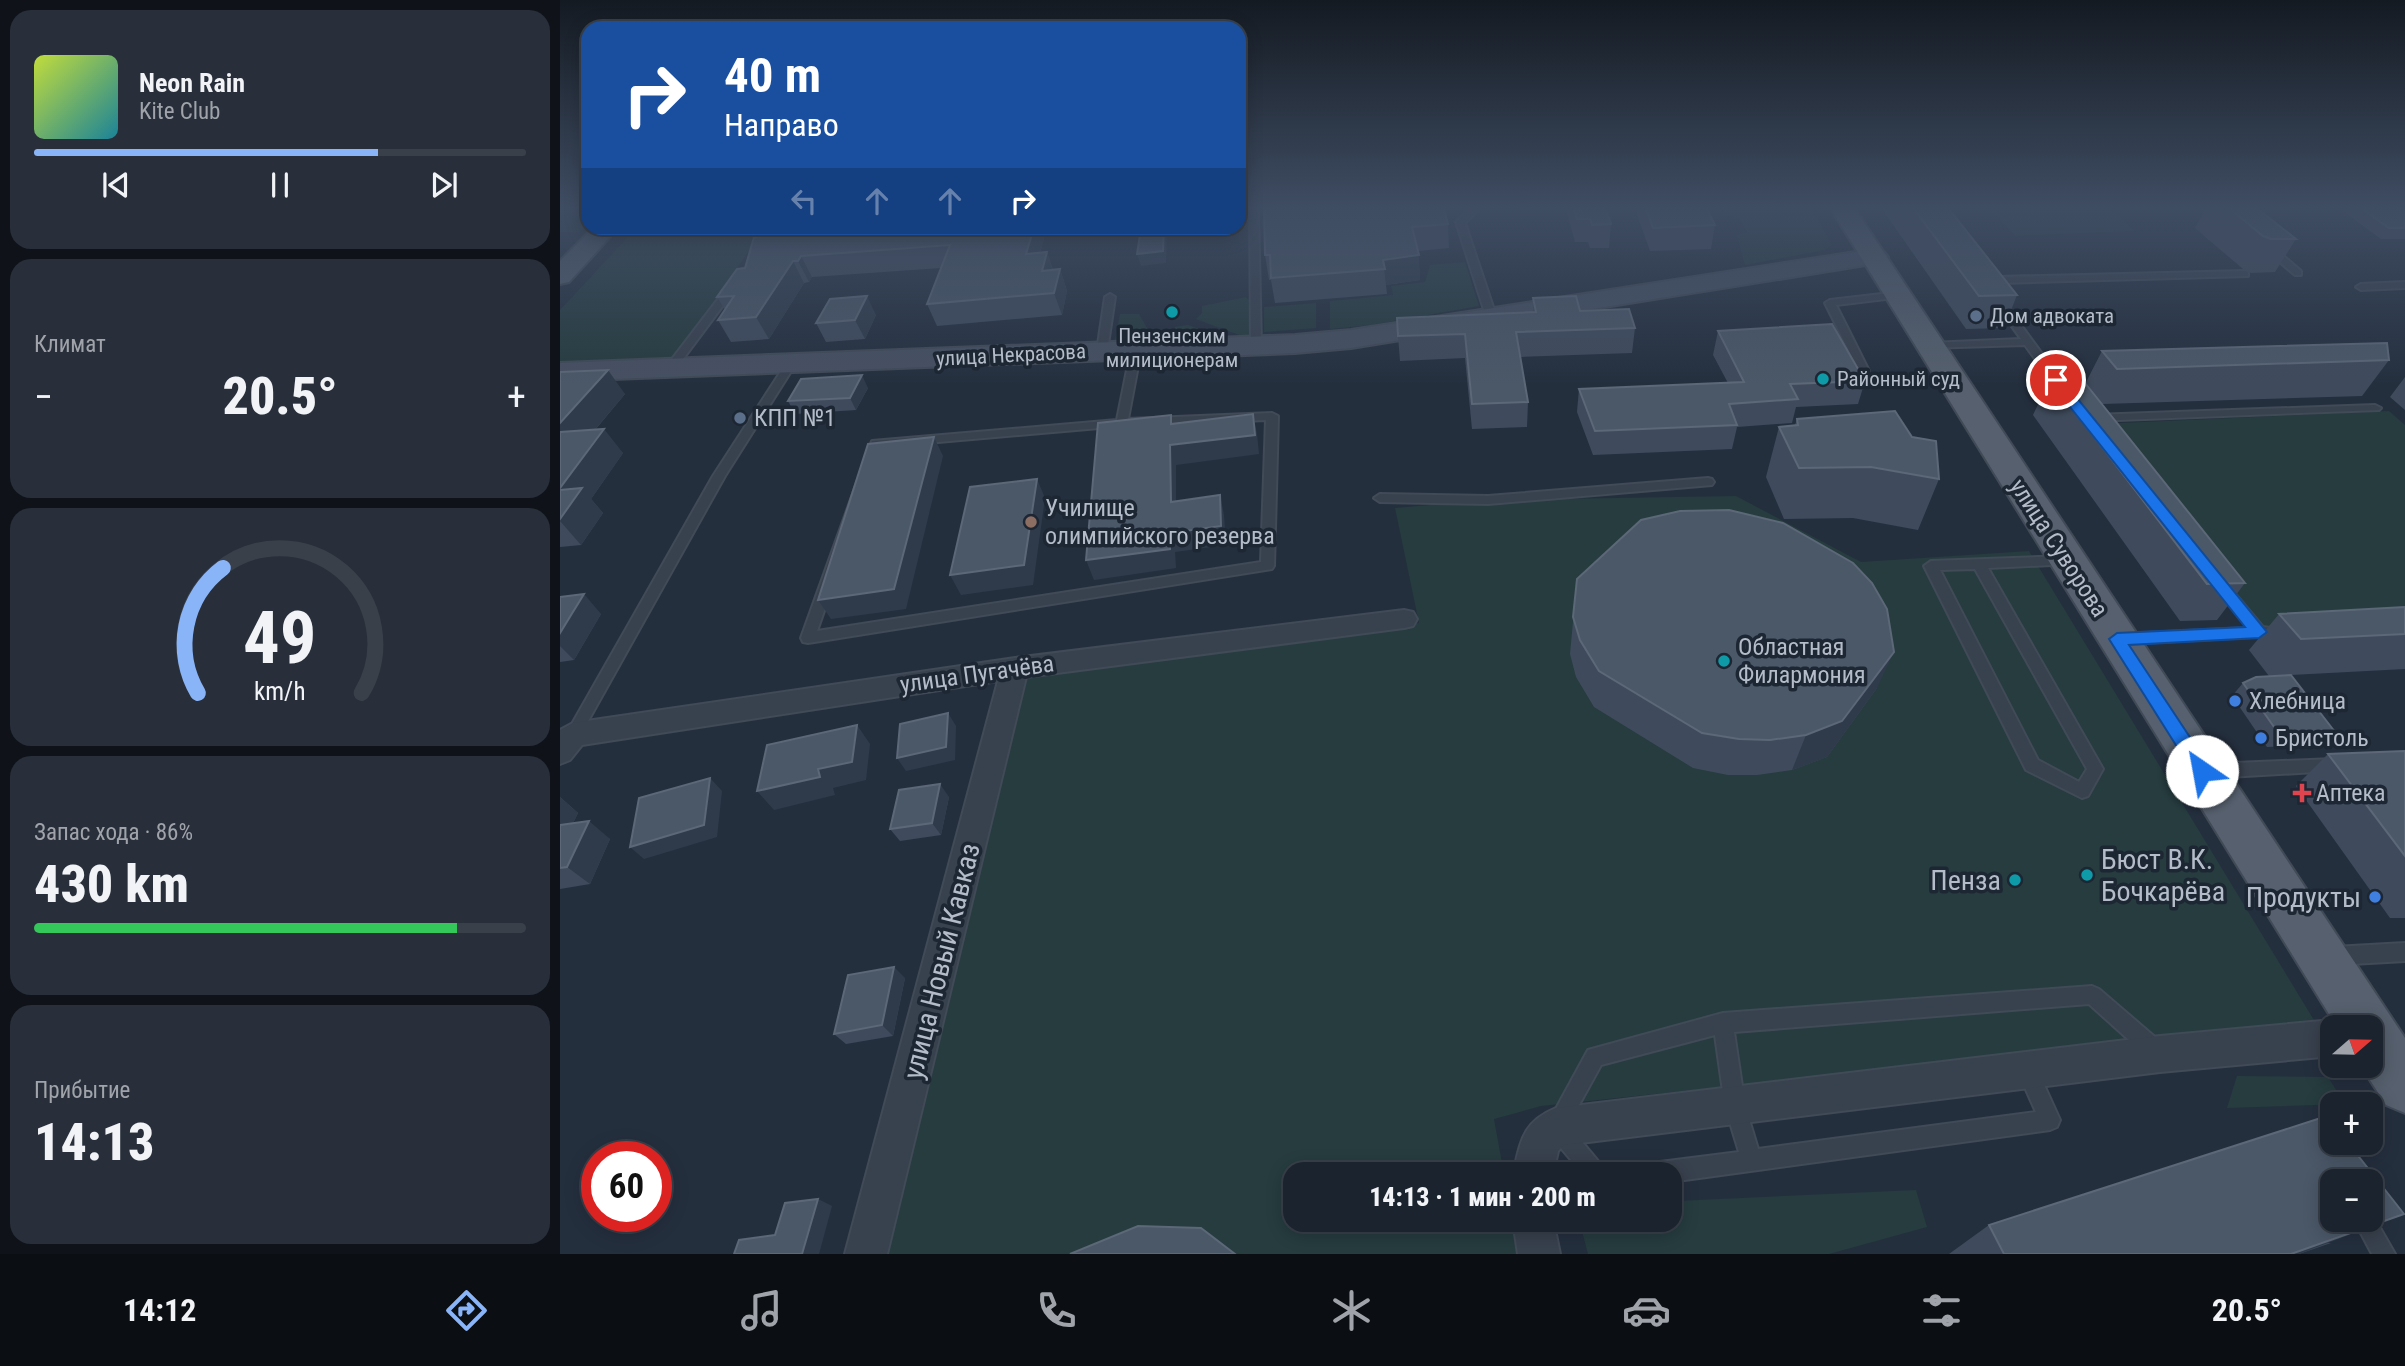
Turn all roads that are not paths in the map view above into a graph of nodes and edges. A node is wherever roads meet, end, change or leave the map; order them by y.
1 (1255, 268) edge
2 (1475, 268) edge
3 (1807, 268) edge
4 (1882, 268) edge
5 (2292, 268) edge
6 (2298, 273) edge
7 (1979, 274) edge
8 (2245, 274) dead end
9 (737, 280) edge
10 (1988, 284) junction
11 (2405, 285) edge
12 (2361, 287) dead end
13 (1899, 295) junction
14 (1110, 297) dead end
15 (1491, 316) junction
16 (2027, 342) junction
17 (1256, 345) junction
18 (1930, 346) junction
19 (1136, 350) junction
20 (1102, 351) junction
21 (790, 365) junction
22 (670, 369) junction
23 (1864, 371) dead end
24 (560, 372) edge
25 (2375, 408) dead end
26 (2085, 418) junction
27 (1122, 423) junction
28 (2094, 429) edge
29 (1708, 482) dead end
30 (1380, 498) dead end
31 (2068, 561) junction
32 (1979, 564) junction
33 (2215, 579) edge
34 (1404, 620) dead end
35 (2285, 631) edge
36 (2259, 632) junction
37 (2117, 639) junction
38 (1015, 668) junction
39 (566, 743) edge
40 (2349, 764) edge
41 (2202, 771) junction
42 (2405, 952) edge
43 (2322, 957) junction
44 (2359, 1015) edge
45 (1723, 1023) junction
46 (2320, 1039) edge
47 (2160, 1054) junction
48 (2384, 1054) edge
49 (2028, 1070) junction
50 (2405, 1086) edge
51 (1735, 1106) junction
52 (1543, 1147) edge
53 (1572, 1162) edge
54 (1752, 1162) junction
55 (1682, 1170) edge
56 (1535, 1232) edge
57 (2372, 1232) edge
58 (866, 1254) edge
59 (1539, 1254) edge
60 (2384, 1254) edge

1 - 17 lane
2 - 15 lane
3 - 15 main road, улица Некрасова
4 - 13 main road, улица Суворова
5 - 6 lane
7 - 10 lane
8 - 10 lane
9 - 22 lane
10 - 16 lane
11 - 12 lane
13 - 18 main road, улица Суворова
13 - 23 lane
14 - 20 lane
15 - 17 main road, улица Некрасова
16 - 18 lane
16 - 26 lane
17 - 19 main road, улица Некрасова
18 - 31 main road, улица Суворова
19 - 20 main road, улица Некрасова
19 - 27 lane
20 - 21 main road, улица Некрасова
21 - 22 main road, улица Некрасова
21 - 39 lane
22 - 24 main road, улица Некрасова
25 - 26 lane
26 - 28 lane
27 - 27 lane
29 - 30 lane
31 - 32 lane
31 - 37 main road, улица Суворова
32 - 32 lane
33 - 36 lane
34 - 38 street, улица Пугачёва
35 - 36 lane
36 - 37 lane
37 - 41 main road, улица Суворова
38 - 39 street, улица Пугачёва
38 - 58 street, улица Новый Кавказ
40 - 41 lane
41 - 43 main road, улица Суворова
42 - 43 lane
43 - 44 main road, улица Суворова
45 - 47 lane
45 - 51 lane
45 - 52 lane
46 - 47 street
47 - 49 street
48 - 50 main road
49 - 51 street
49 - 54 lane
51 - 52 street
51 - 54 lane
52 - 53 lane
54 - 55 lane
56 - 59 street
57 - 60 lane

